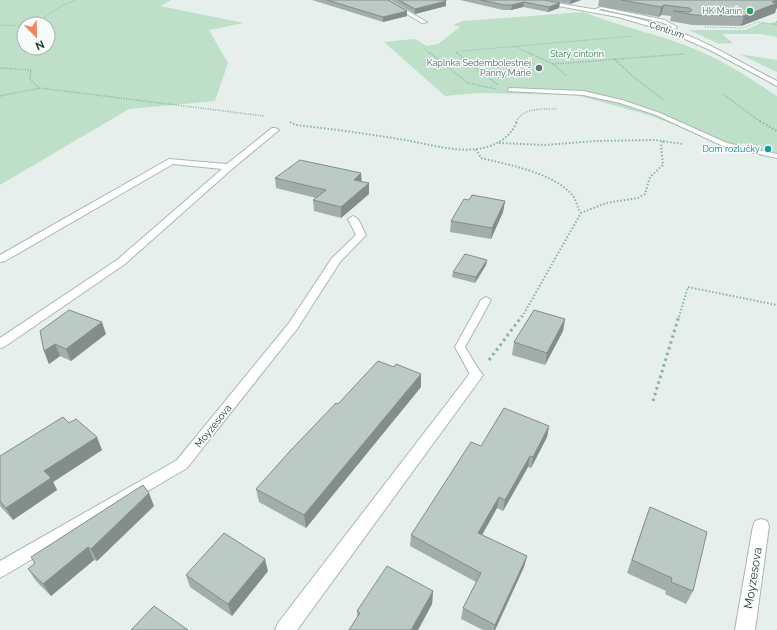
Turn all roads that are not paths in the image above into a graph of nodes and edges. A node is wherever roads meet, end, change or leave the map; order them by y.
1 (385, 0) edge
2 (528, 0) edge
3 (558, 0) edge
4 (547, 3) junction
5 (593, 11) junction
6 (636, 14) junction
7 (672, 18) edge
8 (424, 22) dead end
9 (672, 31) junction
10 (777, 84) edge
11 (510, 90) road end
12 (275, 130) dead end
13 (777, 156) edge
14 (229, 166) junction
15 (353, 219) dead end
16 (1, 259) dead end
17 (486, 300) dead end
18 (0, 344) edge
19 (476, 376) joint
20 (761, 526) dead end
21 (0, 570) edge
22 (285, 630) edge
23 (745, 630) edge

1 - 8 street
2 - 4 street, Centrum
3 - 4 street
4 - 5 street, Centrum
5 - 6 lane
5 - 9 street, Centrum
6 - 7 lane
6 - 9 lane
9 - 10 street, Centrum
11 - 13 lane
12 - 14 street
14 - 16 street
14 - 18 street
15 - 21 street, Moyzesova
17 - 19 lane
19 - 22 street
20 - 23 street, Moyzesova

